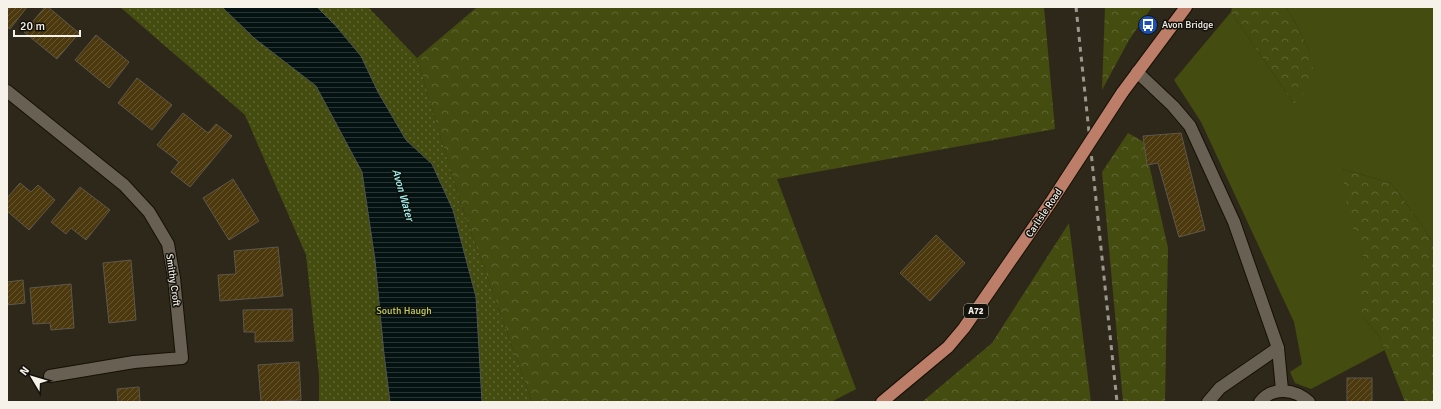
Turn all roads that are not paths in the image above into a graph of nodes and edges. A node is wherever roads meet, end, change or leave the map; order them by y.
1 (1186, 7) edge
2 (1137, 72) junction
3 (7, 91) edge
4 (1278, 348) junction
5 (50, 376) dead end
6 (1282, 390) junction
7 (882, 402) edge
8 (1208, 402) edge
9 (1260, 402) edge
10 (1308, 402) edge

1 - 2 main road, Carlisle Road / A72
2 - 4 street
2 - 7 main road, Carlisle Road / A72, bridge
3 - 5 street, Smithy Croft
4 - 6 street
4 - 8 street
6 - 9 street
6 - 10 street

